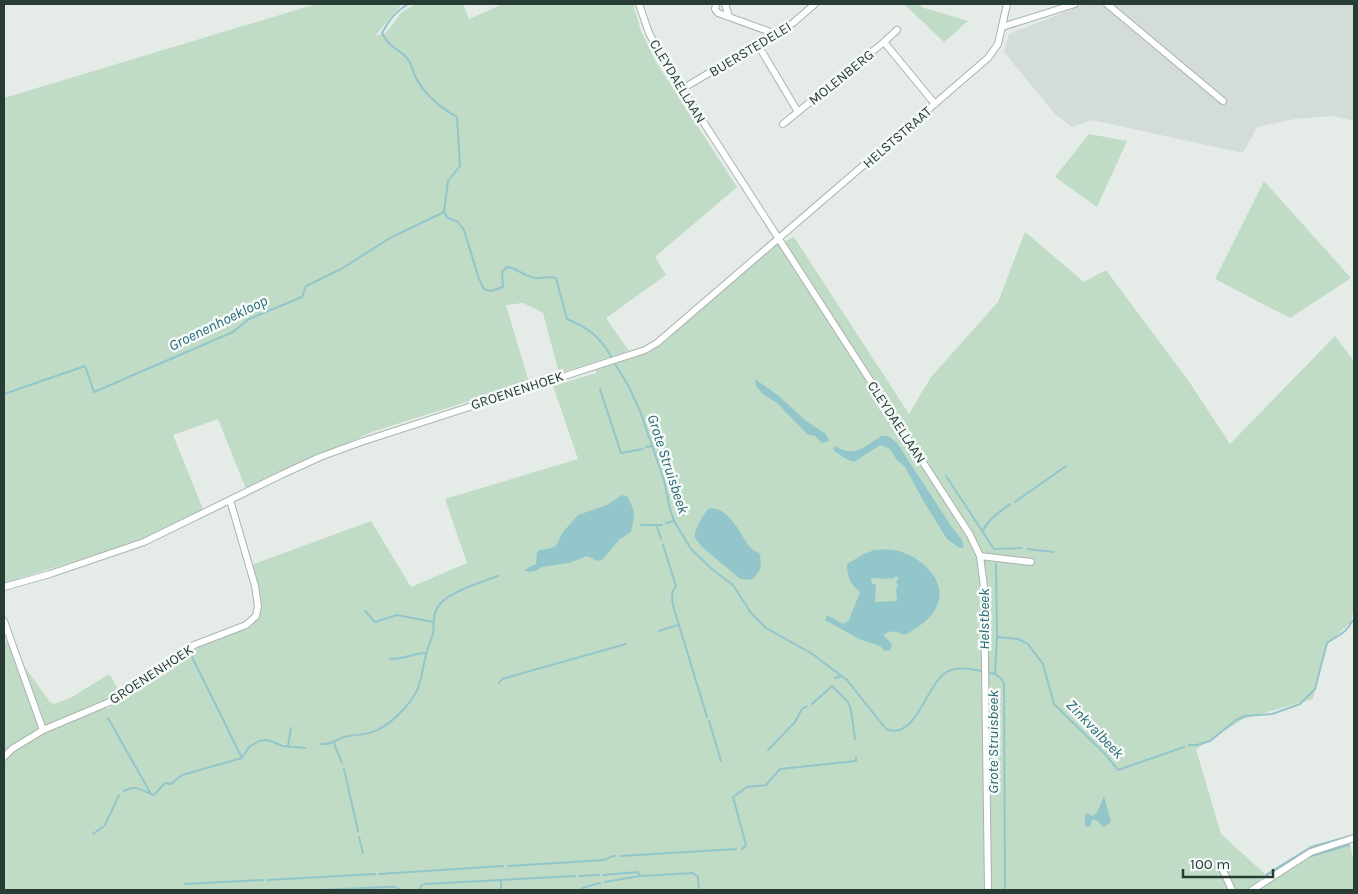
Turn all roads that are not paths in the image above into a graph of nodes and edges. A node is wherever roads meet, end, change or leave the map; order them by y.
1 (639, 4) edge
2 (716, 4) edge
3 (725, 4) edge
4 (814, 4) edge
5 (1007, 4) edge
6 (1076, 4) edge
7 (1107, 4) edge
8 (729, 17) junction
9 (1002, 27) junction
10 (897, 30) dead end
11 (776, 34) junction
12 (884, 42) junction
13 (758, 45) junction
14 (682, 89) junction
15 (1223, 101) dead end
16 (935, 104) junction
17 (798, 112) junction
18 (783, 124) dead end
19 (778, 239) junction
20 (230, 500) junction
21 (980, 556) junction
22 (1031, 562) dead end
23 (4, 587) edge
24 (4, 621) edge
25 (43, 730) junction
26 (4, 757) edge
27 (1354, 838) edge
28 (1221, 866) dead end
29 (988, 890) edge
30 (1232, 890) edge
31 (1252, 890) edge

1 - 14 street, CLEYDAELLAAN
2 - 8 street
3 - 8 street
4 - 11 street, BUERSTEDELEI
5 - 9 street, HELSTSTRAAT
6 - 9 street
7 - 15 street
8 - 11 street
9 - 16 street, HELSTSTRAAT
10 - 12 street, MOLENBERG
11 - 13 street, BUERSTEDELEI
12 - 16 street, MOLENBERG
12 - 17 street, MOLENBERG
13 - 14 street, BUERSTEDELEI
13 - 17 street, MOLENBERG
14 - 19 street, CLEYDAELLAAN
16 - 19 street, HELSTSTRAAT
17 - 18 street, MOLENBERG
19 - 20 street, GROENENHOEK
19 - 21 street, CLEYDAELLAAN
20 - 23 street, GROENENHOEK
20 - 25 street, GROENENHOEK
21 - 22 street
21 - 29 street, CLEYDAELLAAN
24 - 25 street
25 - 26 street, GROENENHOEK
27 - 31 street
28 - 30 street

